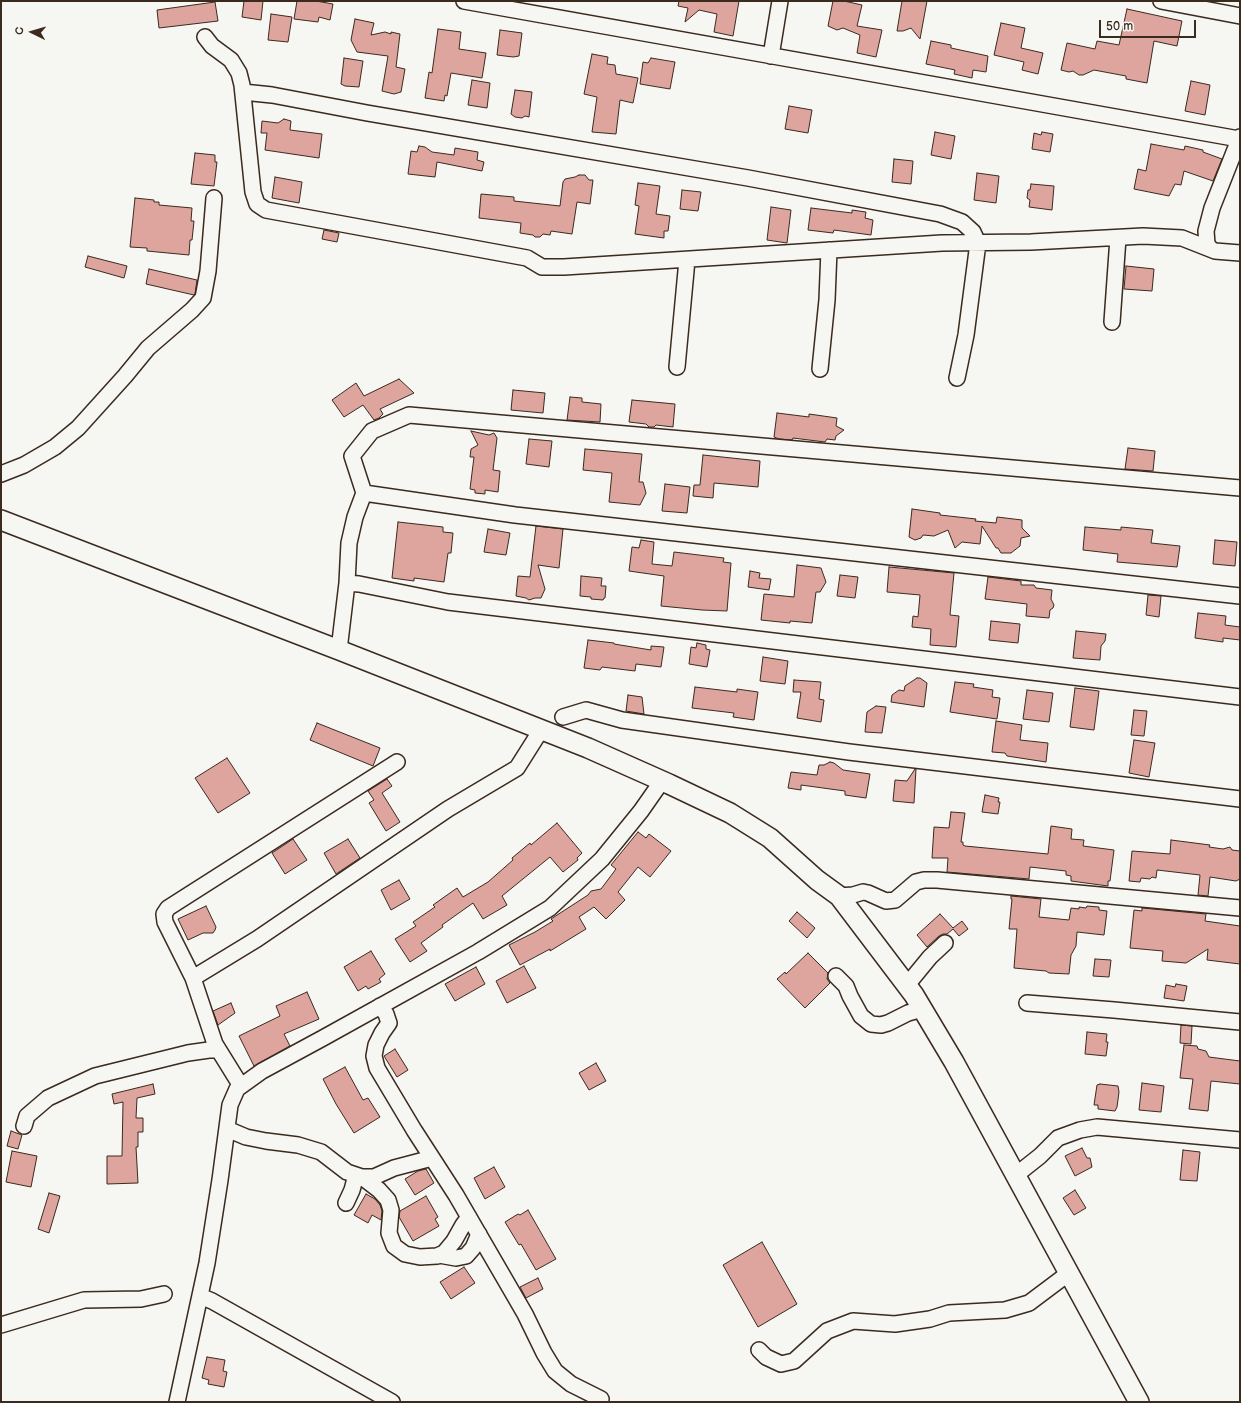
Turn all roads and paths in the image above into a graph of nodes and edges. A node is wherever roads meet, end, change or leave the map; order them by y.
1 (464, 1) edge
2 (780, 1) edge
3 (1161, 1) edge
4 (1240, 16) edge
5 (205, 37) dead end
6 (771, 56) junction
7 (243, 92) junction
8 (1240, 138) edge
9 (214, 198) dead end
10 (1206, 231) junction
11 (1118, 238) junction
12 (1182, 238) junction
13 (978, 243) junction
14 (1210, 248) junction
15 (829, 250) junction
16 (1240, 253) edge
17 (687, 260) junction
18 (1112, 322) dead end
19 (677, 367) dead end
20 (820, 369) dead end
21 (957, 378) dead end
22 (1, 474) edge
23 (1240, 488) edge
24 (364, 493) junction
25 (1, 520) edge
26 (347, 583) junction
27 (1240, 596) edge
28 (339, 650) junction
29 (1240, 697) edge
30 (563, 718) dead end
31 (541, 730) junction
32 (398, 762) dead end
33 (662, 781) junction
34 (1240, 799) edge
35 (839, 896) junction
36 (1240, 908) edge
37 (945, 943) dead end
38 (836, 976) dead end
39 (193, 978) junction
40 (907, 985) junction
41 (1027, 1003) dead end
42 (380, 1006) junction
43 (922, 1009) junction
44 (1240, 1022) edge
45 (218, 1050) junction
46 (241, 1086) junction
47 (24, 1126) dead end
48 (227, 1129) junction
49 (1240, 1140) edge
50 (432, 1158) junction
51 (1016, 1175) junction
52 (359, 1176) junction
53 (346, 1203) dead end
54 (469, 1217) junction
55 (479, 1234) junction
56 (439, 1255) junction
57 (1069, 1273) junction
58 (164, 1294) dead end
59 (200, 1296) junction
60 (1, 1325) edge
61 (759, 1350) dead end
62 (602, 1401) edge
63 (177, 1402) edge
64 (392, 1402) edge
65 (1139, 1402) edge

1 - 6 street
2 - 6 street
3 - 4 street
5 - 7 street
6 - 8 street
7 - 13 street
7 - 17 street
8 - 10 street
9 - 22 street
10 - 12 street
10 - 14 street
11 - 12 street
11 - 13 street
11 - 18 street
12 - 14 street
13 - 15 street
13 - 21 street
14 - 16 street
15 - 17 street
15 - 20 street
17 - 19 street
23 - 24 street
24 - 26 street
24 - 27 street
25 - 28 main road
26 - 28 street
26 - 29 street
28 - 31 main road
30 - 34 street
31 - 33 main road
31 - 39 street
32 - 39 street
33 - 35 main road
33 - 42 street
35 - 36 street
35 - 40 main road
37 - 40 street
38 - 43 street
39 - 45 street
40 - 43 main road
41 - 44 street
42 - 46 street
42 - 50 street
43 - 51 main road
45 - 46 street
45 - 47 street
46 - 48 street
48 - 52 street
48 - 59 street
49 - 51 street
50 - 52 street
50 - 54 street
51 - 57 main road
52 - 53 street
52 - 56 street
54 - 55 street
54 - 56 street
55 - 56 street
55 - 62 street
57 - 61 street
57 - 65 main road
58 - 60 street
59 - 63 street
59 - 64 street

